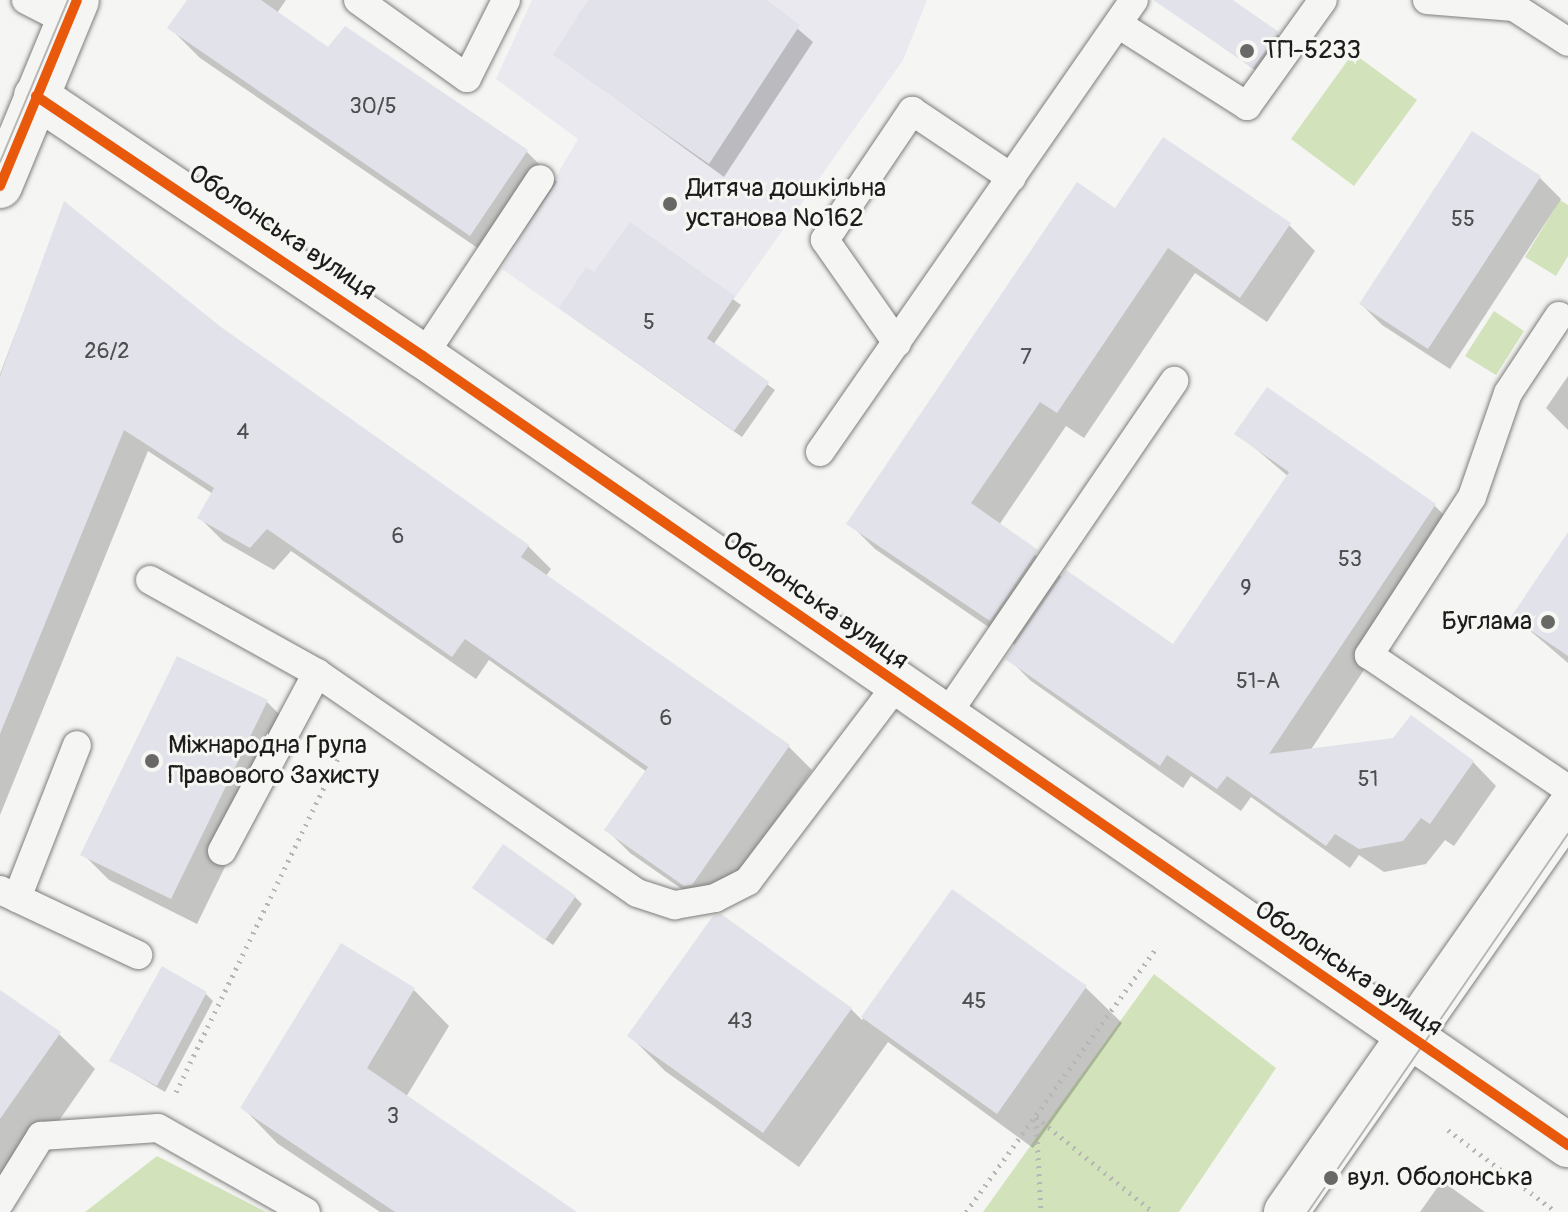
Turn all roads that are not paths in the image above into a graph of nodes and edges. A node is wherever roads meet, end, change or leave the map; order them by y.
1 (26, 0) edge
2 (358, 0) edge
3 (506, 0) edge
4 (1134, 0) edge
5 (1323, 0) edge
6 (1427, 0) edge
7 (72, 10) edge
8 (1118, 24) junction
9 (1568, 42) edge
10 (36, 96) junction
11 (1012, 178) junction
12 (540, 179) dead end
13 (0, 186) edge
14 (1559, 316) dead end
15 (897, 343) junction
16 (423, 356) junction
17 (1174, 381) dead end
18 (820, 452) dead end
19 (150, 580) dead end
20 (317, 673) junction
21 (897, 685) junction
22 (945, 717) junction
23 (77, 745) dead end
24 (1568, 789) edge
25 (1568, 810) edge
26 (222, 851) dead end
27 (9, 894) edge
28 (138, 955) dead end
29 (1407, 1037) junction
30 (1568, 1145) edge
31 (0, 1202) edge
32 (306, 1212) edge
33 (1286, 1212) edge

1 - 7 lane
2 - 3 lane
4 - 8 lane
5 - 8 lane
6 - 9 lane
7 - 10 street
8 - 11 lane
10 - 13 street
10 - 16 street, Оболонська вулиця
11 - 15 lane
11 - 15 lane
12 - 16 lane
14 - 24 lane
15 - 18 lane
16 - 21 street, Оболонська вулиця
17 - 22 lane
19 - 20 lane
20 - 21 lane
20 - 26 lane
21 - 22 street, Оболонська вулиця
22 - 29 street, Оболонська вулиця
23 - 27 lane
25 - 29 street
27 - 28 lane
29 - 30 street, Оболонська вулиця
29 - 33 street
31 - 32 lane

